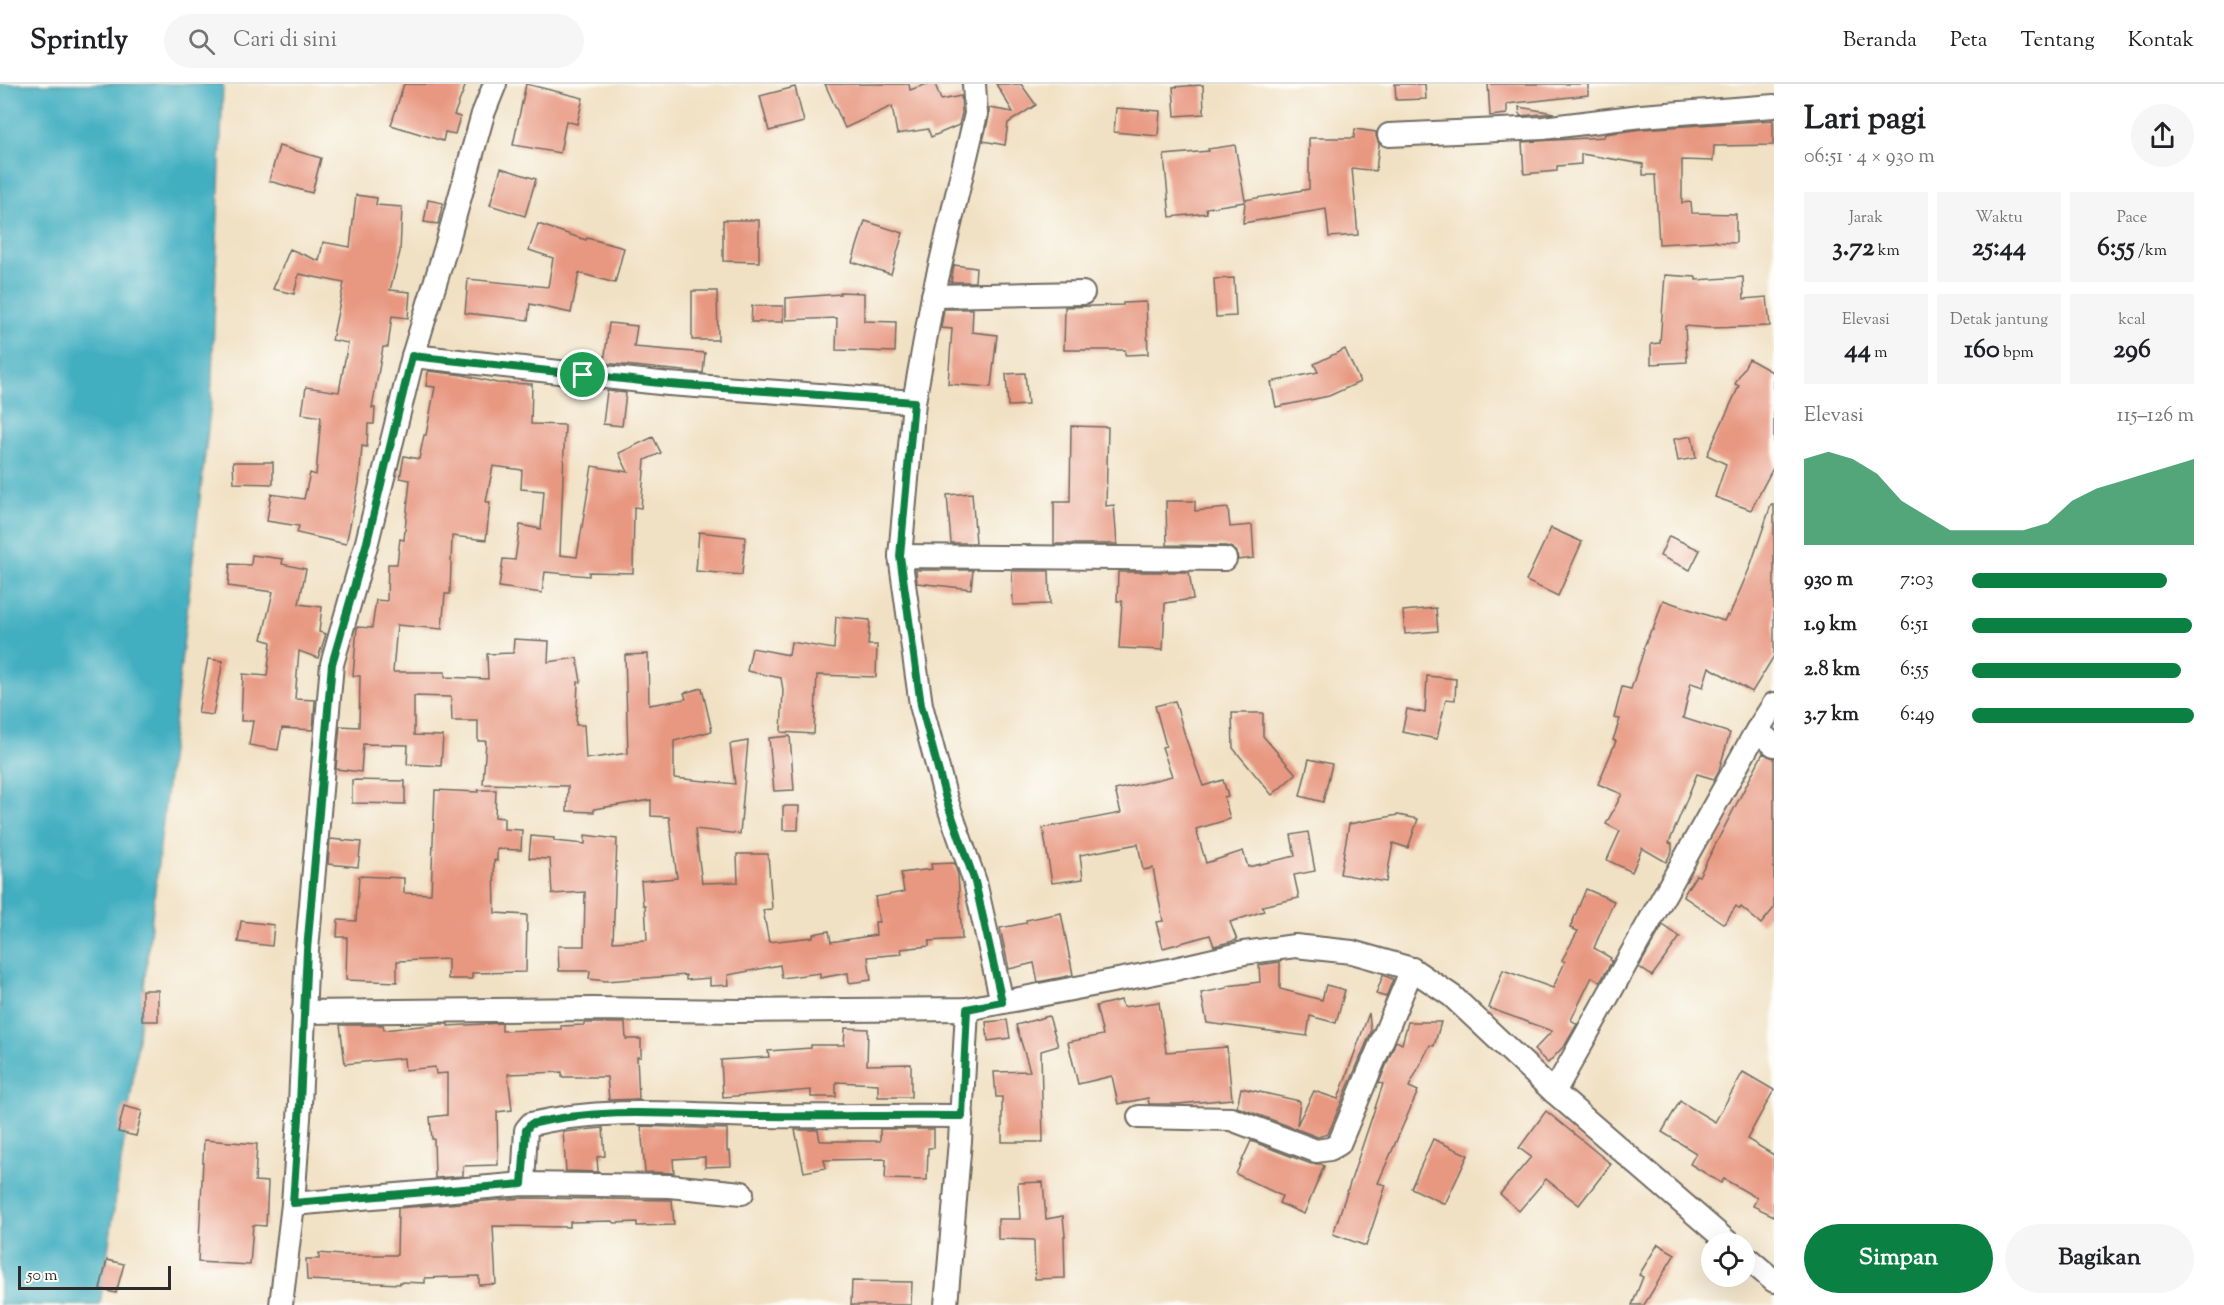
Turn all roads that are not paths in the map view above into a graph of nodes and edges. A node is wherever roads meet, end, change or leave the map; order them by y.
1 (495, 84) edge
2 (974, 84) edge
3 (1774, 105) edge
4 (1389, 135) dead end
5 (1083, 293) dead end
6 (933, 296) junction
7 (412, 356) junction
8 (914, 402) junction
9 (900, 556) junction
10 (1225, 559) dead end
11 (1774, 704) edge
12 (1766, 738) edge
13 (1412, 969) junction
14 (1002, 1002) junction
15 (967, 1009) junction
16 (303, 1012) junction
17 (1554, 1092) junction
18 (962, 1116) junction
19 (1139, 1117) dead end
20 (522, 1184) junction
21 (742, 1193) dead end
22 (293, 1203) junction
23 (1717, 1233) edge
24 (1755, 1265) edge
25 (1774, 1281) edge
26 (280, 1305) edge
27 (946, 1305) edge

1 - 7 street
2 - 6 street
3 - 4 street
5 - 6 street
6 - 8 street
7 - 8 street
7 - 16 street
8 - 9 street
9 - 10 street
9 - 14 street
11 - 12 street
12 - 17 street
13 - 14 street
13 - 17 street
13 - 19 street
14 - 15 street
15 - 16 street
15 - 18 street
16 - 22 street
17 - 23 street
18 - 20 street
18 - 27 street
20 - 21 street
20 - 22 street
22 - 26 street
24 - 25 street

